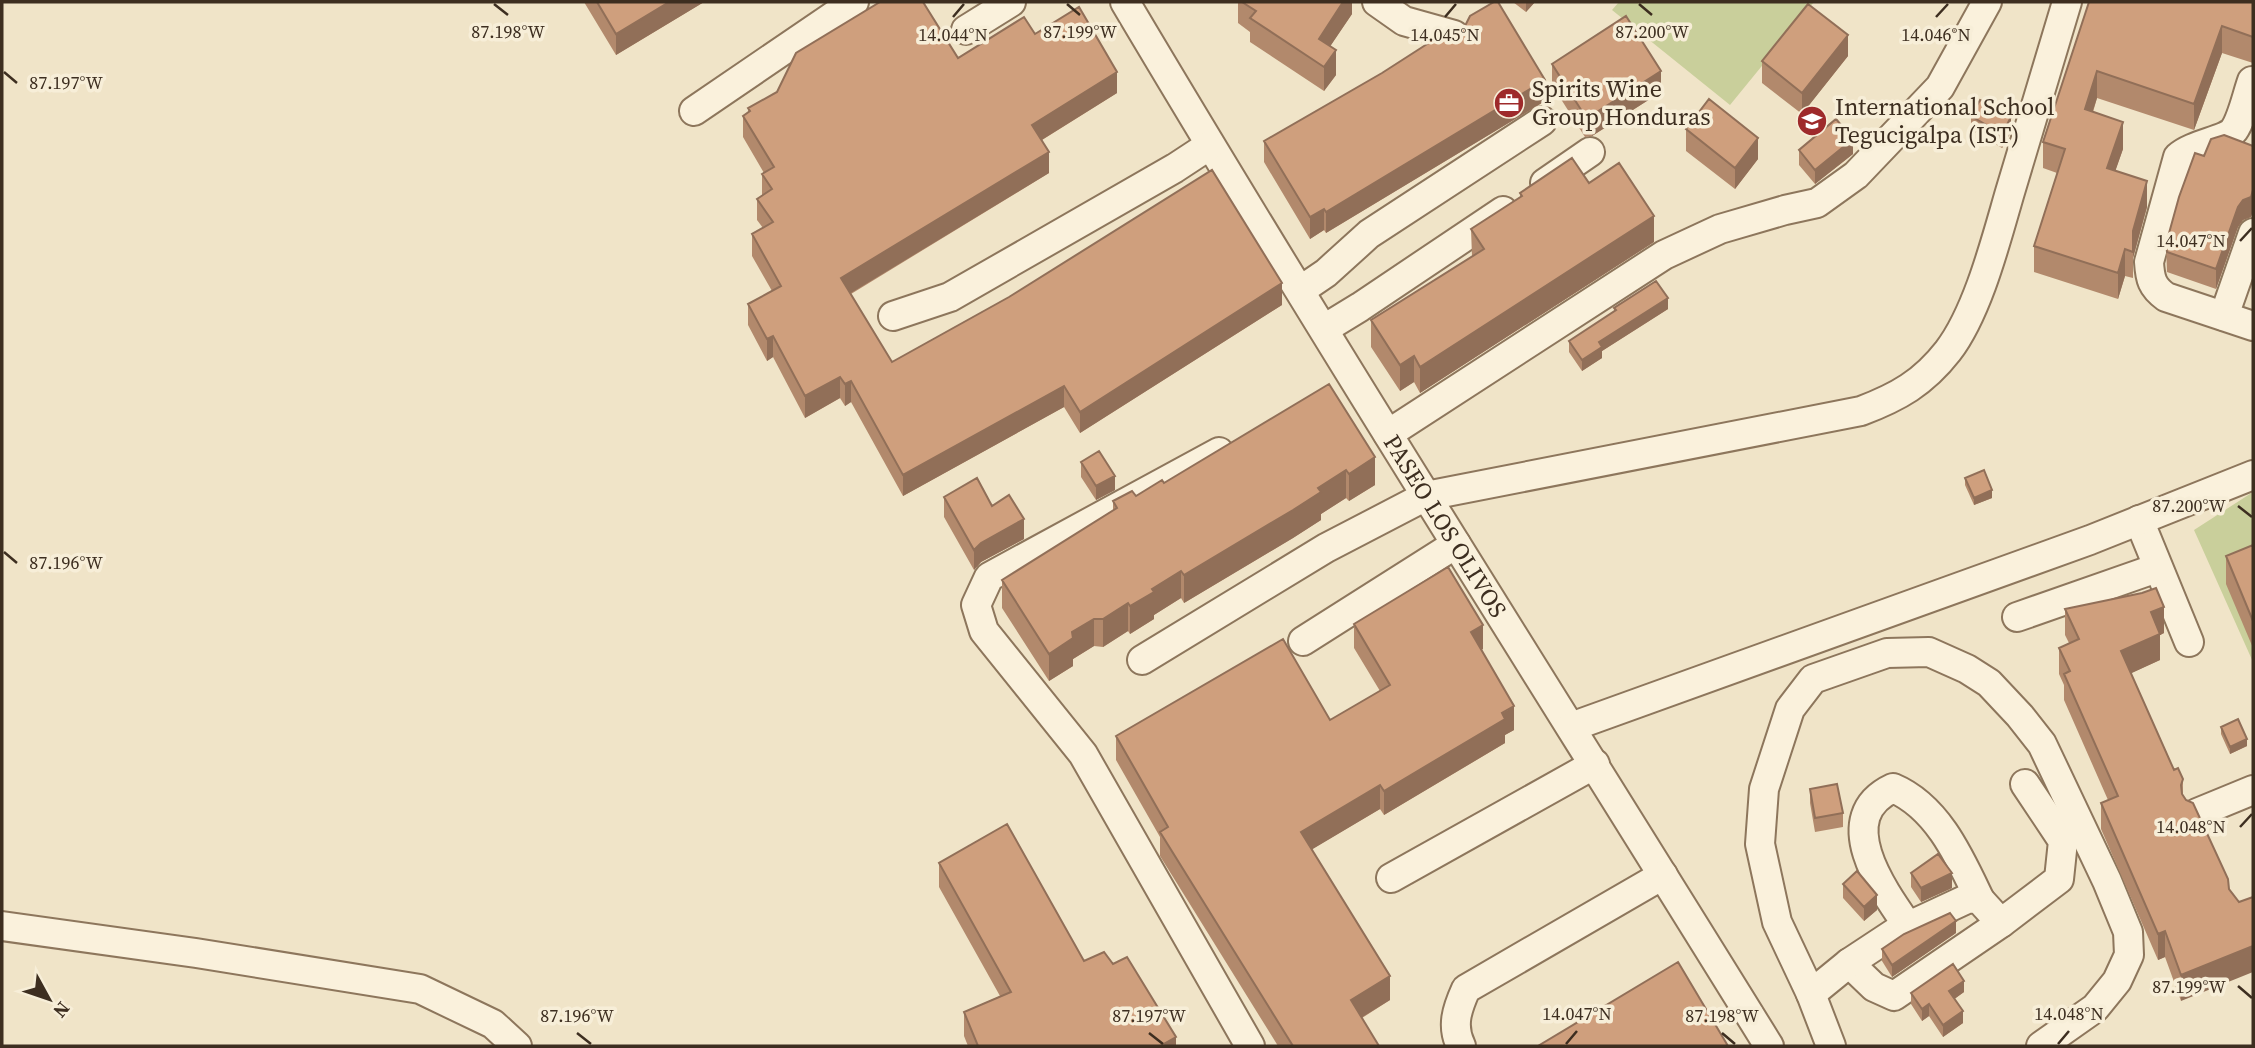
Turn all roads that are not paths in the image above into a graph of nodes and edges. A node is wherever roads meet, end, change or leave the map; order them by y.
1 (854, 2) edge
2 (1011, 2) edge
3 (1125, 2) edge
4 (1377, 2) edge
5 (1987, 2) edge
6 (2067, 2) edge
7 (966, 30) dead end
8 (1454, 35) edge
9 (2252, 82) edge
10 (694, 111) dead end
11 (1542, 121) dead end
12 (1210, 145) junction
13 (1590, 152) dead end
14 (2253, 233) edge
15 (1301, 290) junction
16 (893, 316) dead end
17 (2224, 316) junction
18 (2253, 326) edge
19 (1324, 329) junction
20 (1388, 434) junction
21 (1240, 441) edge
22 (2253, 475) edge
23 (1426, 496) junction
24 (2139, 520) junction
25 (1456, 544) junction
26 (2157, 568) junction
27 (2017, 617) dead end
28 (1303, 640) dead end
29 (2189, 642) dead end
30 (1142, 660) dead end
31 (1571, 727) junction
32 (1595, 764) junction
33 (2025, 783) dead end
34 (2253, 790) edge
35 (2197, 813) edge
36 (1663, 875) junction
37 (1391, 878) dead end
38 (1980, 900) junction
39 (2001, 923) junction
40 (2, 926) edge
41 (1909, 926) junction
42 (1849, 963) junction
43 (1811, 994) junction
44 (517, 1046) edge
45 (1250, 1046) edge
46 (1461, 1046) edge
47 (1769, 1046) edge
48 (1828, 1046) edge
49 (2041, 1046) edge

1 - 10 street
2 - 7 street
3 - 12 street, PASEO LOS OLIVOS
4 - 8 street
5 - 20 street
6 - 23 street
9 - 17 street
11 - 15 street
12 - 15 street, PASEO LOS OLIVOS
12 - 16 street
13 - 19 street
14 - 17 street
15 - 19 street, PASEO LOS OLIVOS
17 - 18 street
19 - 20 street, PASEO LOS OLIVOS
20 - 23 street, PASEO LOS OLIVOS
21 - 45 street
22 - 24 street
23 - 25 street, PASEO LOS OLIVOS
23 - 30 street
24 - 26 street
24 - 31 street
25 - 28 street
25 - 31 street, PASEO LOS OLIVOS
26 - 27 street
26 - 29 street
31 - 32 street, PASEO LOS OLIVOS
32 - 36 street, PASEO LOS OLIVOS
32 - 37 street
33 - 39 street
34 - 35 street
36 - 46 street
36 - 47 street, PASEO LOS OLIVOS
38 - 39 street
38 - 41 street
38 - 41 street
39 - 42 street
40 - 44 street
41 - 42 street
42 - 43 street
43 - 48 street
43 - 49 street

